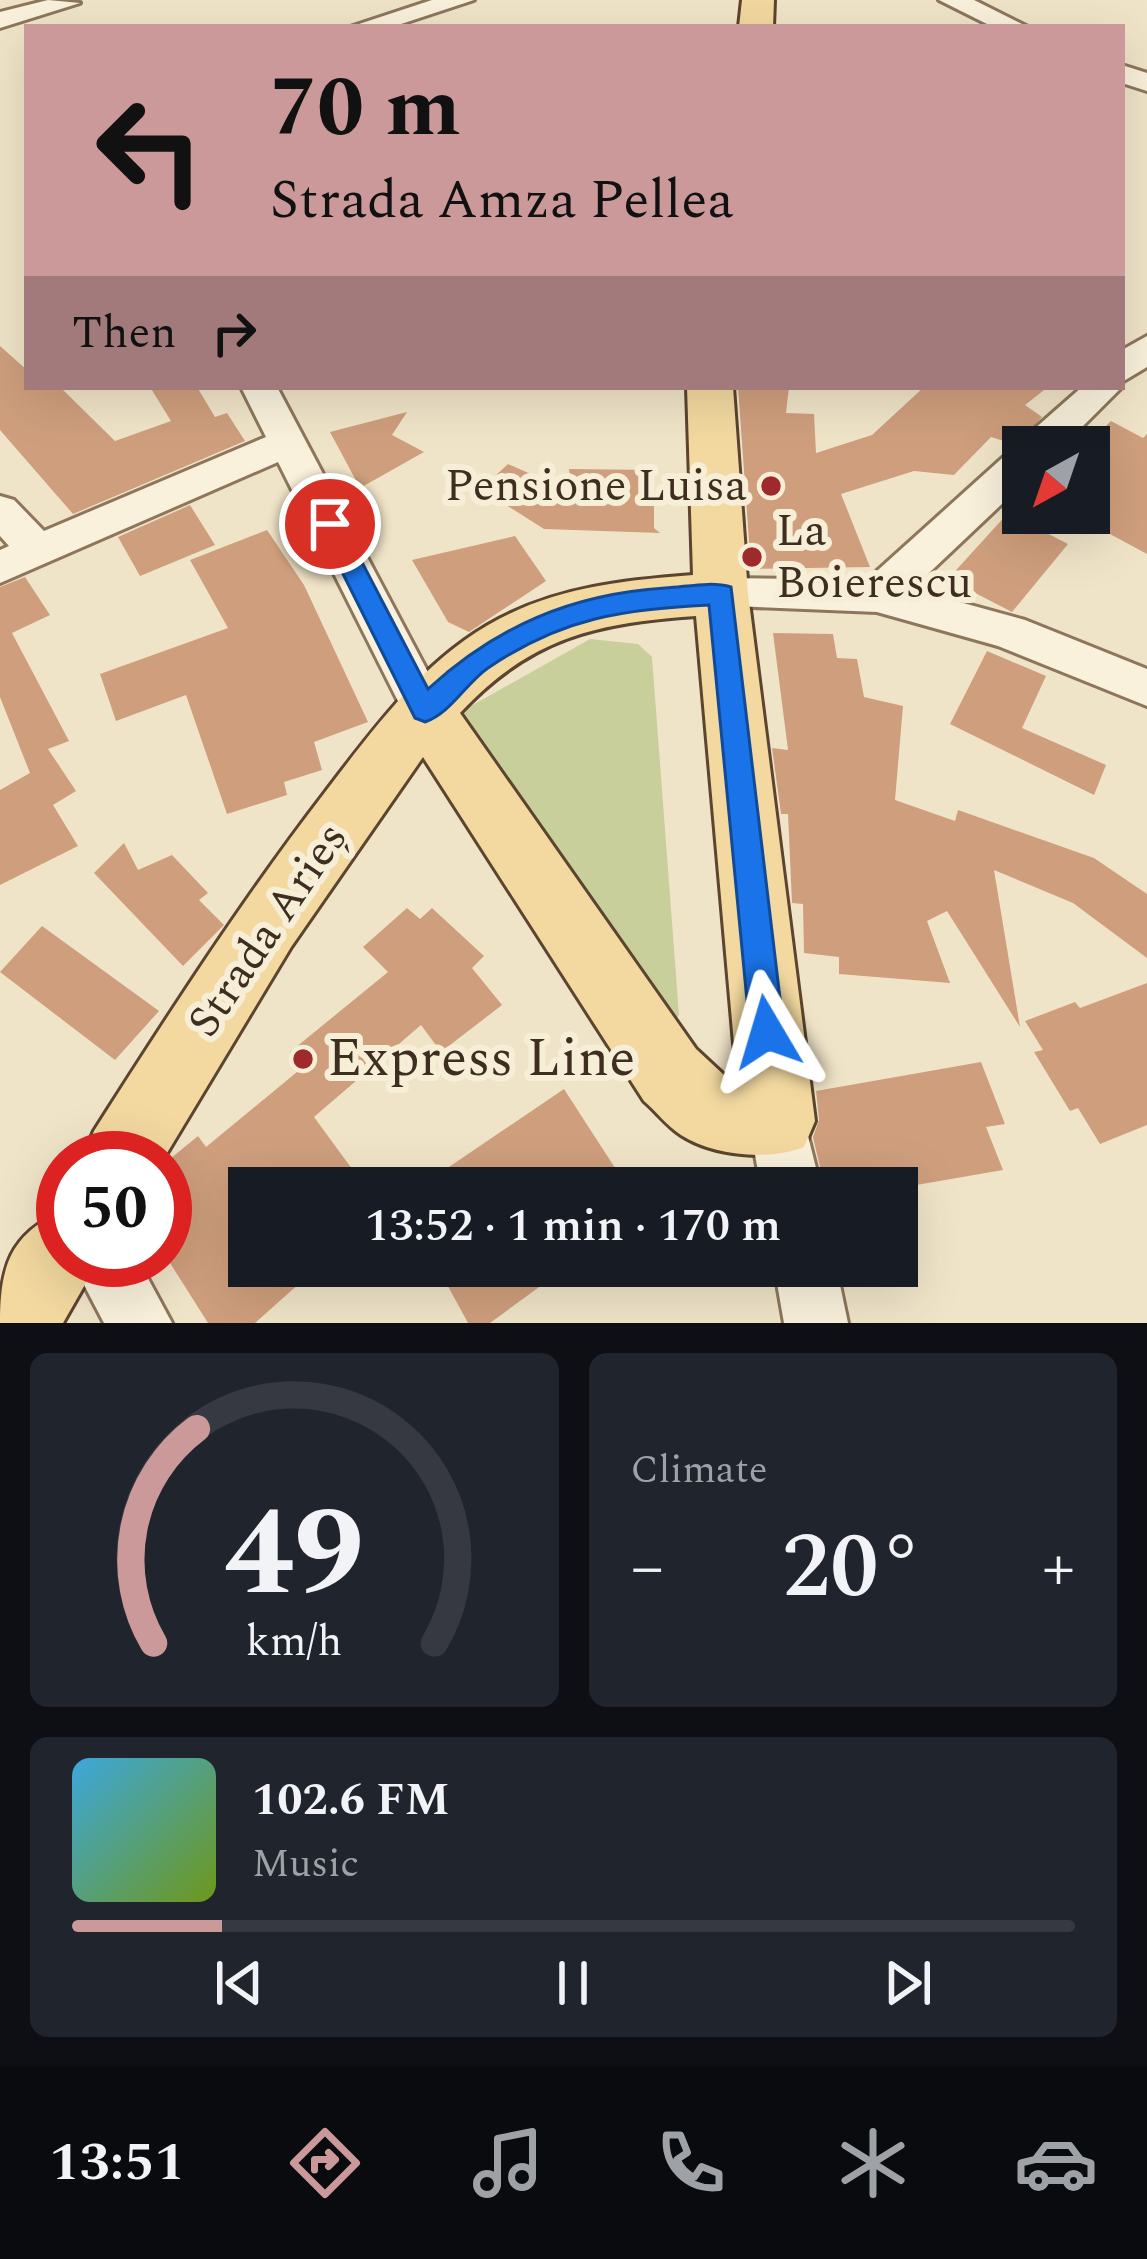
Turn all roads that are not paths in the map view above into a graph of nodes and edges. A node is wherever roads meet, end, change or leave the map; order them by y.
1 (461, 0) edge
2 (952, 0) edge
3 (70, 10) edge
4 (0, 20) edge
5 (374, 24) edge
6 (1008, 24) edge
7 (261, 390) edge
8 (710, 390) edge
9 (1101, 390) edge
10 (1061, 426) edge
11 (289, 442) junction
12 (1002, 480) edge
13 (0, 510) edge
14 (19, 558) edge
15 (722, 594) junction
16 (877, 596) junction
17 (1147, 688) edge
18 (425, 710) junction
19 (778, 1121) junction
20 (139, 1131) edge
21 (786, 1167) edge
22 (39, 1287) edge
23 (119, 1287) edge
24 (809, 1287) edge
25 (15, 1323) edge
26 (140, 1323) edge
27 (816, 1323) edge

1 - 5 street
2 - 6 street
3 - 4 street
7 - 11 street
8 - 15 main road
9 - 10 street
11 - 14 street
11 - 18 street
12 - 16 street
13 - 14 street
15 - 16 street
15 - 18 main road, Strada Arieș
15 - 19 main road
16 - 17 street
18 - 19 main road
18 - 20 main road, Strada Arieș
19 - 21 street
22 - 25 main road
23 - 26 street
24 - 27 street

